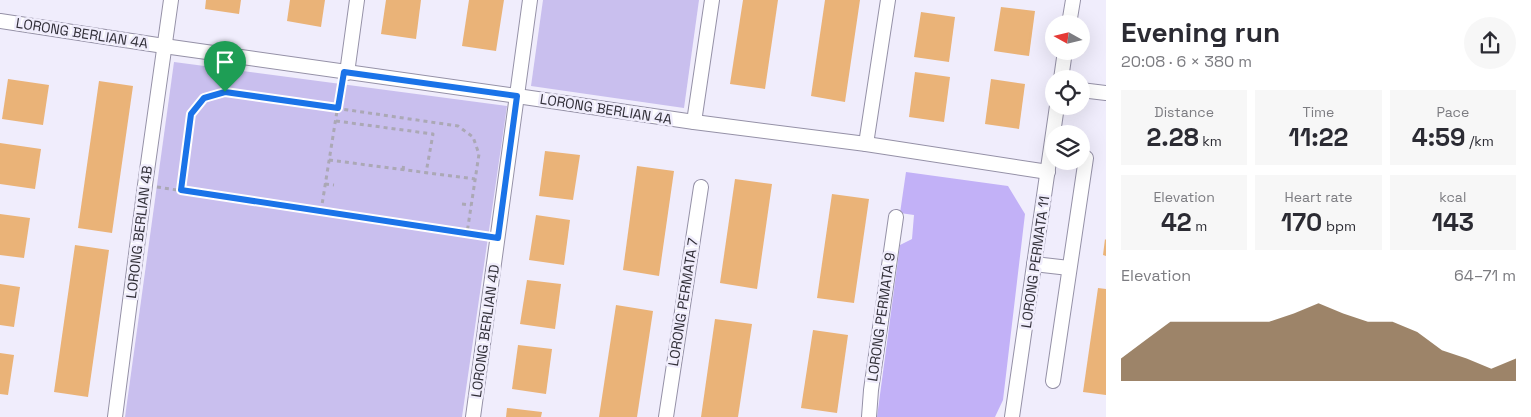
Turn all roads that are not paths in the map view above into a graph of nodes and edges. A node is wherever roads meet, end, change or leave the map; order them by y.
1 (171, 0) edge
2 (357, 0) edge
3 (530, 0) edge
4 (712, 0) edge
5 (888, 0) edge
6 (1073, 0) edge
7 (1070, 15) edge
8 (0, 21) edge
9 (164, 46) junction
10 (346, 72) junction
11 (1090, 91) edge
12 (1106, 93) edge
13 (517, 96) junction
14 (1056, 115) edge
15 (694, 122) junction
16 (866, 144) junction
17 (1084, 170) edge
18 (1048, 172) junction
19 (701, 187) dead end
20 (896, 216) dead end
21 (1034, 264) junction
22 (1069, 268) junction
23 (1053, 381) dead end
24 (115, 417) edge
25 (474, 417) edge
26 (666, 417) edge
27 (869, 417) edge
28 (1012, 417) edge

1 - 9 street, LORONG BERLIAN 4A
2 - 10 street
3 - 13 street, LORONG BERLIAN 4D
4 - 15 street
5 - 16 street
6 - 7 street
8 - 9 street, LORONG BERLIAN 4A
9 - 10 street, LORONG BERLIAN 4A
9 - 24 street, LORONG BERLIAN 4B
10 - 13 street, LORONG BERLIAN 4A
11 - 12 street
13 - 15 street, LORONG BERLIAN 4A
13 - 25 street, LORONG BERLIAN 4D
14 - 18 street, LORONG PERMATA 11
15 - 16 street, LORONG BERLIAN 4A
16 - 18 street, LORONG BERLIAN 4A
17 - 22 street
18 - 21 street, LORONG PERMATA 11
19 - 26 street, LORONG PERMATA 7
20 - 27 street, LORONG PERMATA 9
21 - 22 street
21 - 28 street, LORONG PERMATA 11
22 - 23 street

